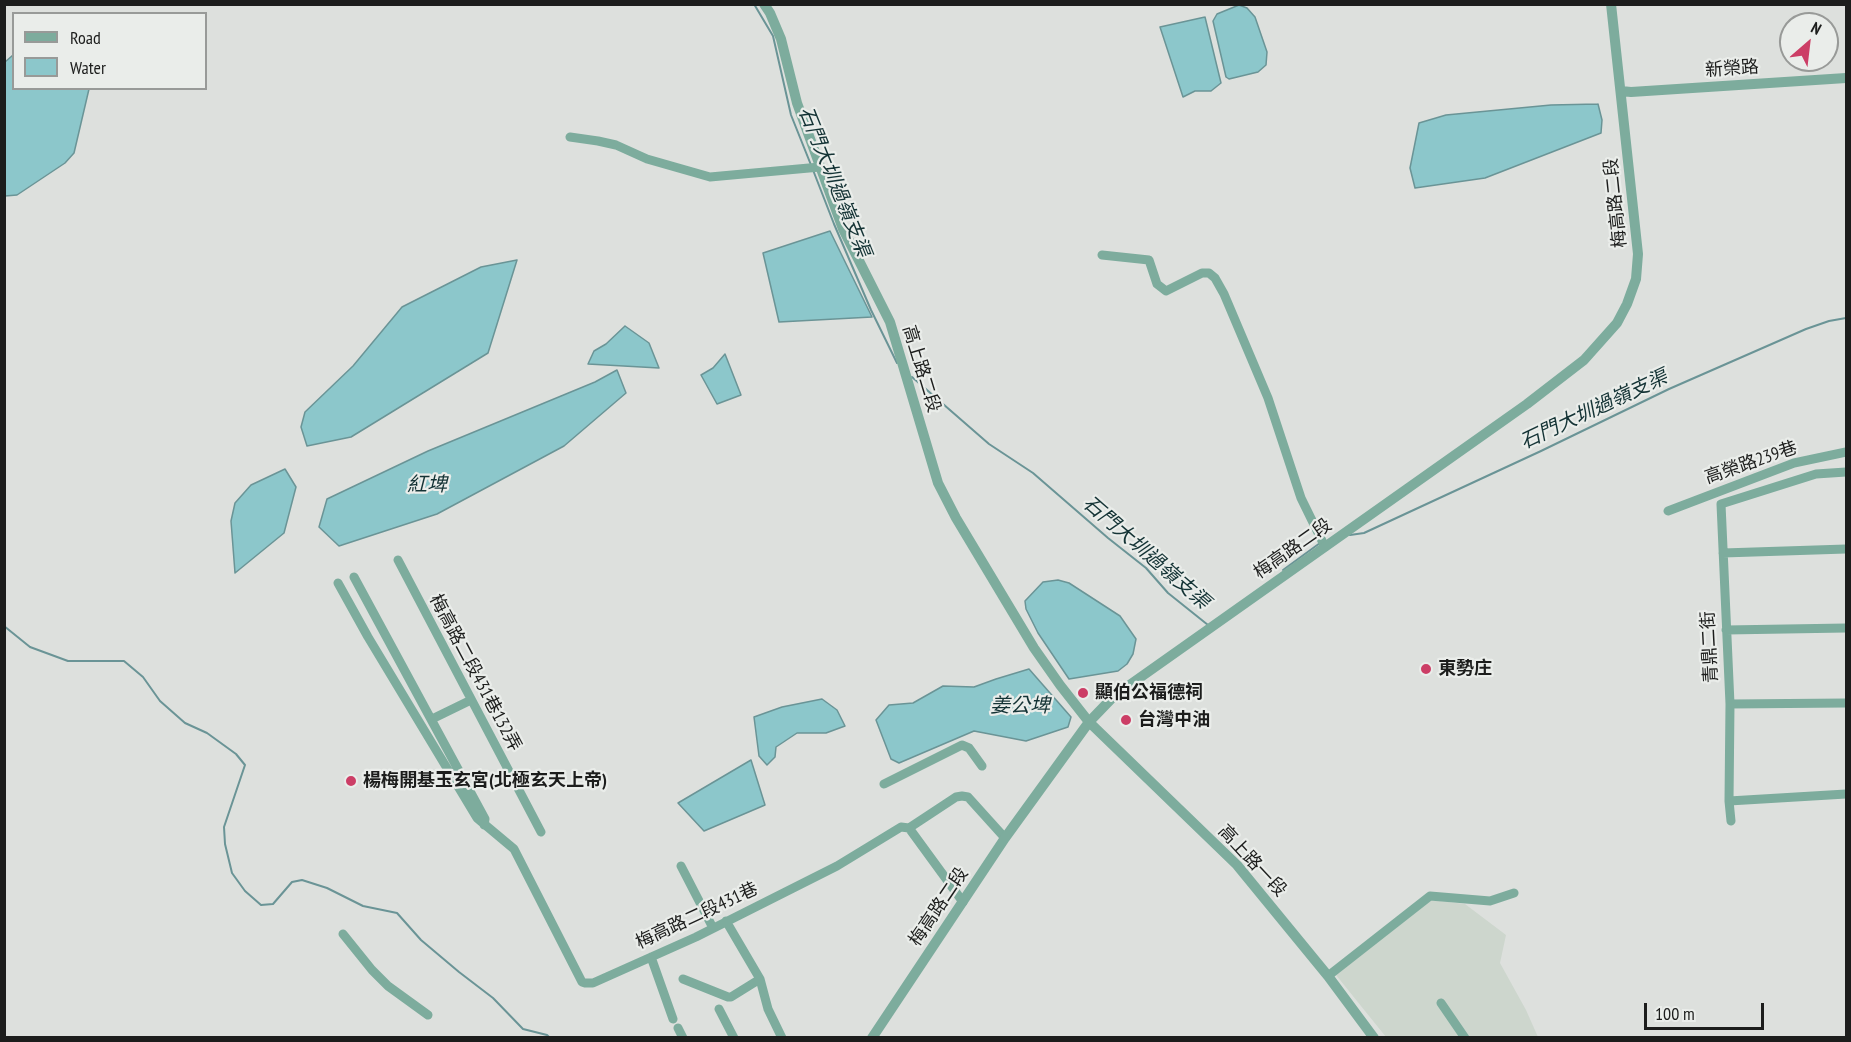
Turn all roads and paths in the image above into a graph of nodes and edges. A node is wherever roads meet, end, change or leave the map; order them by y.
1 (764, 4) edge
2 (1611, 4) edge
3 (1846, 78) edge
4 (1621, 91) junction
5 (570, 137) dead end
6 (815, 167) junction
7 (1102, 255) dead end
8 (1846, 452) edge
9 (1846, 472) edge
10 (1668, 511) dead end
11 (1323, 543) junction
12 (1846, 549) edge
13 (1723, 553) junction
14 (398, 560) dead end
15 (354, 577) dead end
16 (338, 583) dead end
17 (1846, 628) edge
18 (1726, 630) junction
19 (471, 700) junction
20 (1846, 703) edge
21 (1730, 704) junction
22 (432, 719) junction
23 (1089, 722) junction
24 (982, 766) dead end
25 (884, 784) dead end
26 (1846, 794) edge
27 (1729, 801) junction
28 (1731, 821) dead end
29 (484, 825) junction
30 (909, 828) junction
31 (541, 832) dead end
32 (1005, 838) junction
33 (681, 866) dead end
34 (1514, 893) dead end
35 (963, 902) junction
36 (726, 921) junction
37 (713, 928) junction
38 (343, 934) dead end
39 (651, 957) junction
40 (1328, 976) junction
41 (683, 979) dead end
42 (760, 979) junction
43 (1441, 1003) dead end
44 (720, 1009) dead end
45 (428, 1015) dead end
46 (683, 1038) edge
47 (734, 1038) edge
48 (782, 1038) edge
49 (872, 1038) edge
50 (1374, 1038) edge
51 (1465, 1038) edge

1 - 6 street, 高上路二段
2 - 4 street, 梅高路二段
3 - 4 street, 新榮路
4 - 11 street, 梅高路二段
5 - 6 street
6 - 23 street, 高上路二段
7 - 11 street
8 - 10 street, 高榮路239巷
9 - 13 street, 青鼎二街
11 - 23 street, 梅高路二段
12 - 13 street
13 - 18 street, 青鼎二街
14 - 19 street, 梅高路二段431巷132弄
15 - 22 street
16 - 29 street, 梅高路二段431巷
17 - 18 street
18 - 21 street, 青鼎二街
19 - 22 street
19 - 31 street, 梅高路二段431巷132弄
20 - 21 street
21 - 27 street, 青鼎二街
22 - 29 street
23 - 32 street, 梅高路二段
23 - 40 street, 高上路一段
24 - 25 street
26 - 27 street
27 - 28 street, 青鼎二街
29 - 39 street, 梅高路二段431巷
30 - 32 street, 梅高路二段431巷
30 - 35 street
30 - 36 street, 梅高路二段431巷
32 - 35 street, 梅高路二段
33 - 37 street
34 - 40 street
35 - 49 street, 梅高路二段
36 - 37 street, 梅高路二段431巷
36 - 42 street
37 - 39 street, 梅高路二段431巷
38 - 45 street
39 - 46 street
40 - 50 street, 高上路一段
41 - 42 street
42 - 48 street
43 - 51 street
44 - 47 street

